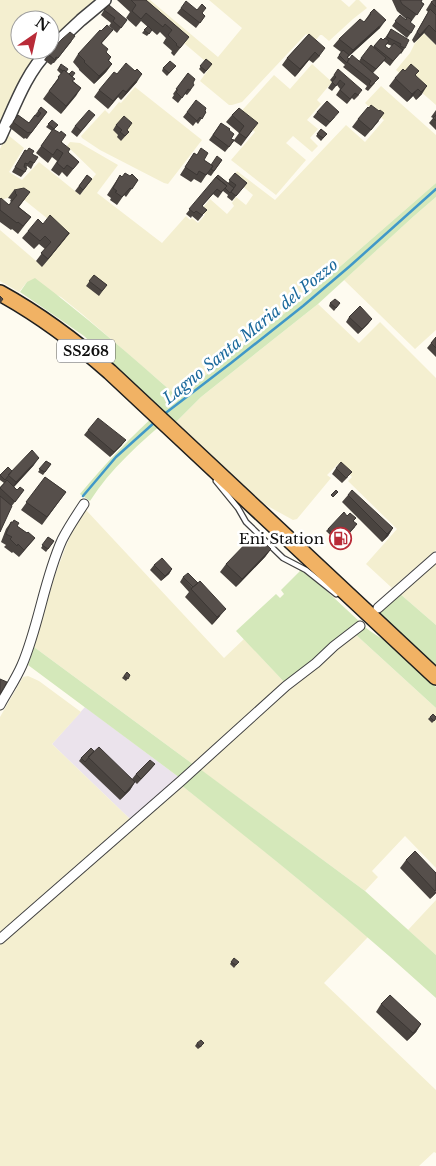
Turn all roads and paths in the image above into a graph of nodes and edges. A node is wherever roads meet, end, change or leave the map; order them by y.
1 (105, 0) edge
2 (60, 40) edge
3 (42, 60) edge
4 (0, 138) edge
5 (0, 293) edge
6 (197, 453) junction
7 (84, 504) dead end
8 (436, 557) edge
9 (339, 595) dead end
10 (352, 606) dead end
11 (378, 608) dead end
12 (380, 624) junction
13 (360, 626) dead end
14 (436, 677) edge
15 (0, 705) edge
16 (0, 939) edge

1 - 2 street
3 - 4 street
5 - 6 highway, SS268
6 - 9 lane
6 - 12 highway, SS268
7 - 15 street
8 - 11 street
10 - 12 lane
12 - 14 highway, SS268
13 - 16 street

